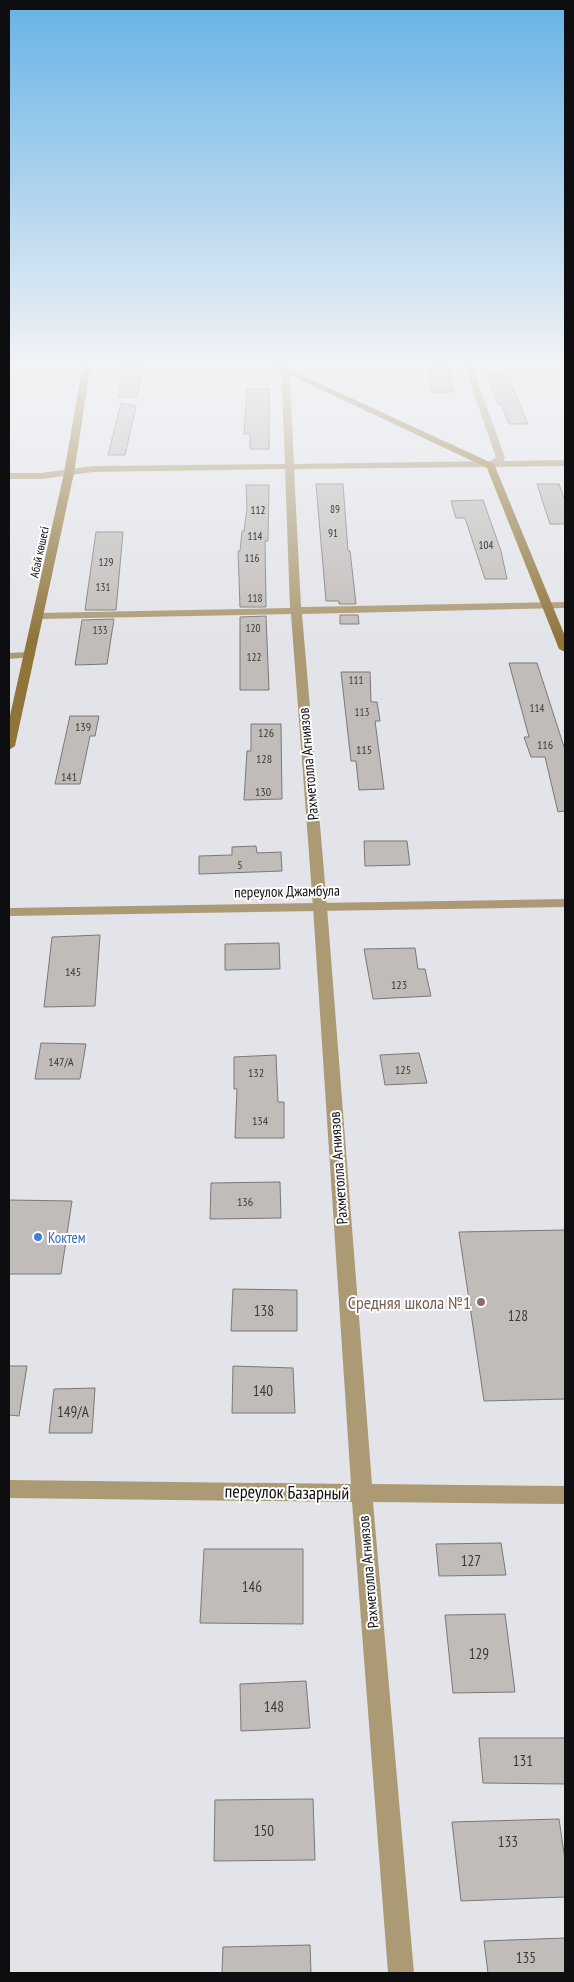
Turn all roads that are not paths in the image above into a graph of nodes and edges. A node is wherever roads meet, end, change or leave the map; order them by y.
1 (72, 455) edge
2 (289, 455) edge
3 (469, 455) edge
4 (500, 455) edge
5 (565, 463) edge
6 (491, 466) junction
7 (289, 467) junction
8 (69, 473) junction
9 (9, 476) edge
10 (549, 605) junction
11 (565, 605) edge
12 (296, 612) junction
13 (38, 616) junction
14 (565, 648) edge
15 (29, 655) junction
16 (9, 656) edge
17 (9, 746) edge
18 (565, 903) edge
19 (320, 907) junction
20 (9, 912) edge
21 (9, 1489) edge
22 (362, 1493) junction
23 (565, 1495) edge
24 (401, 1973) edge

1 - 8 main road, Абай көшесі
2 - 7 street, Рахметолла Агниязов
3 - 6 main road
4 - 6 street
5 - 6 street
6 - 7 street
6 - 10 main road
7 - 8 street
7 - 12 street, Рахметолла Агниязов
8 - 9 street
8 - 13 main road, Абай көшесі
10 - 11 street
10 - 12 street
10 - 14 main road
12 - 13 street
12 - 19 street, Рахметолла Агниязов
13 - 15 main road, Абай көшесі
15 - 16 street
15 - 17 main road, Абай көшесі
18 - 19 street, переулок Джамбула
19 - 20 street, переулок Джамбула
19 - 22 street, Рахметолла Агниязов
21 - 22 street, переулок Базарный
22 - 23 street, переулок Базарный
22 - 24 street, Рахметолла Агниязов

